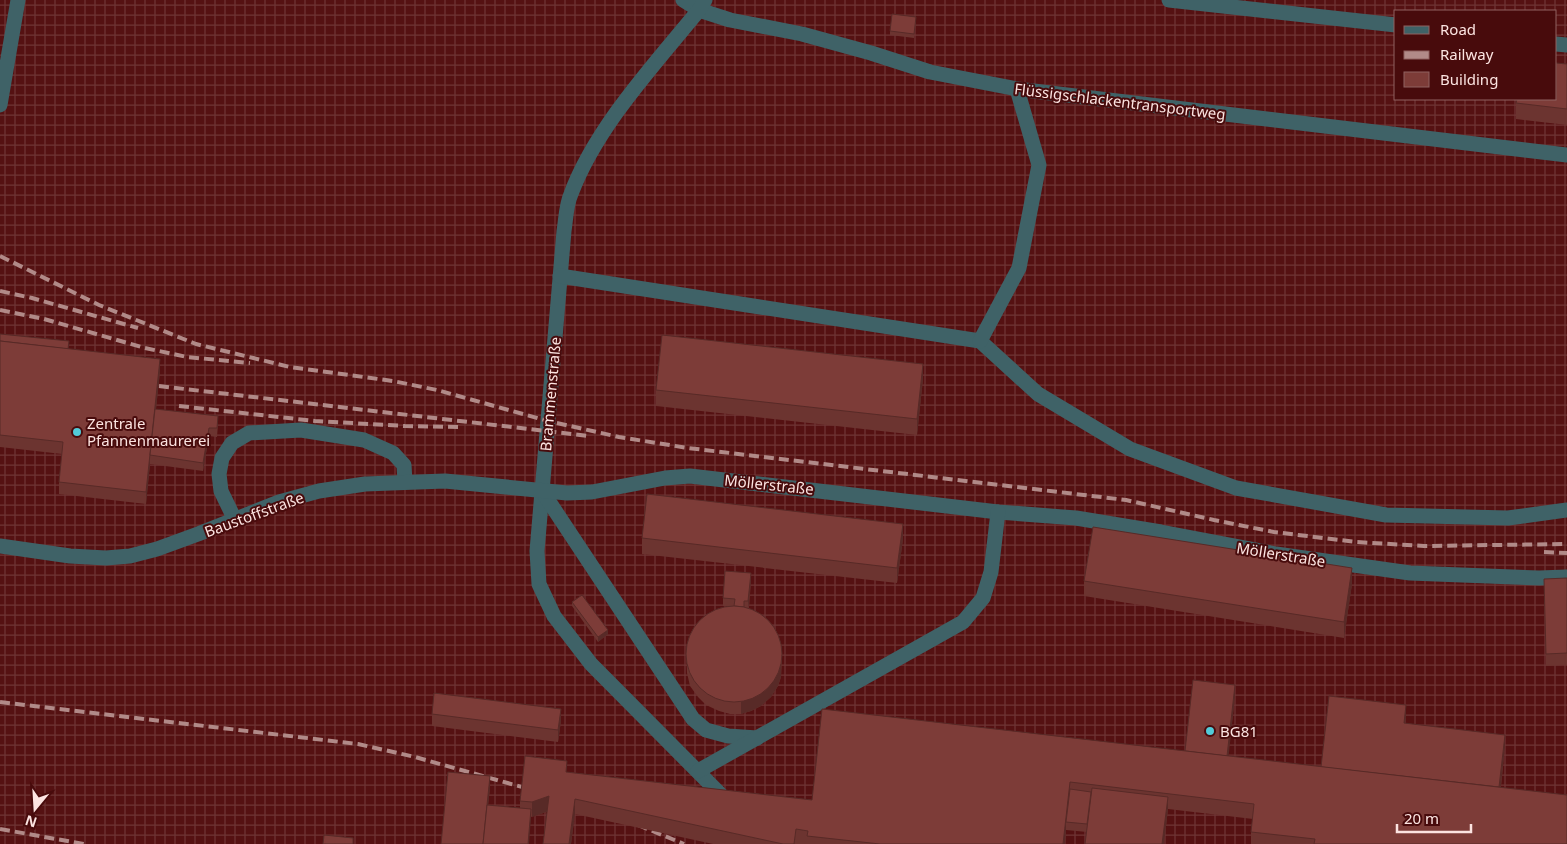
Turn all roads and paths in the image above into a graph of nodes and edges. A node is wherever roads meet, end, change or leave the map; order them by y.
1 (18, 0) edge
2 (684, 0) edge
3 (1169, 0) edge
4 (702, 5) edge
5 (1394, 25) edge
6 (1017, 89) junction
7 (0, 105) edge
8 (1567, 155) edge
9 (560, 276) junction
10 (980, 341) junction
11 (405, 482) junction
12 (542, 491) junction
13 (1567, 510) edge
14 (998, 512) junction
15 (235, 520) junction
16 (0, 546) edge
17 (1567, 577) edge
18 (756, 738) junction
19 (698, 771) junction
20 (737, 811) edge

1 - 7 street
2 - 4 street, Flüssigschlackentransportweg
3 - 5 street
4 - 6 street, Flüssigschlackentransportweg
4 - 9 street, Brammenstraße
6 - 8 street, Flüssigschlackentransportweg
6 - 10 street
9 - 10 street
9 - 12 street, Brammenstraße
10 - 13 street
11 - 12 street, Baustoffstraße
11 - 15 street, Baustoffstraße
11 - 15 street
12 - 14 street, Möllerstraße
12 - 18 street
12 - 19 street, Brammenstraße
14 - 17 street, Möllerstraße
14 - 18 street
15 - 16 street, Baustoffstraße
18 - 19 street
19 - 20 street, Brammenstraße

